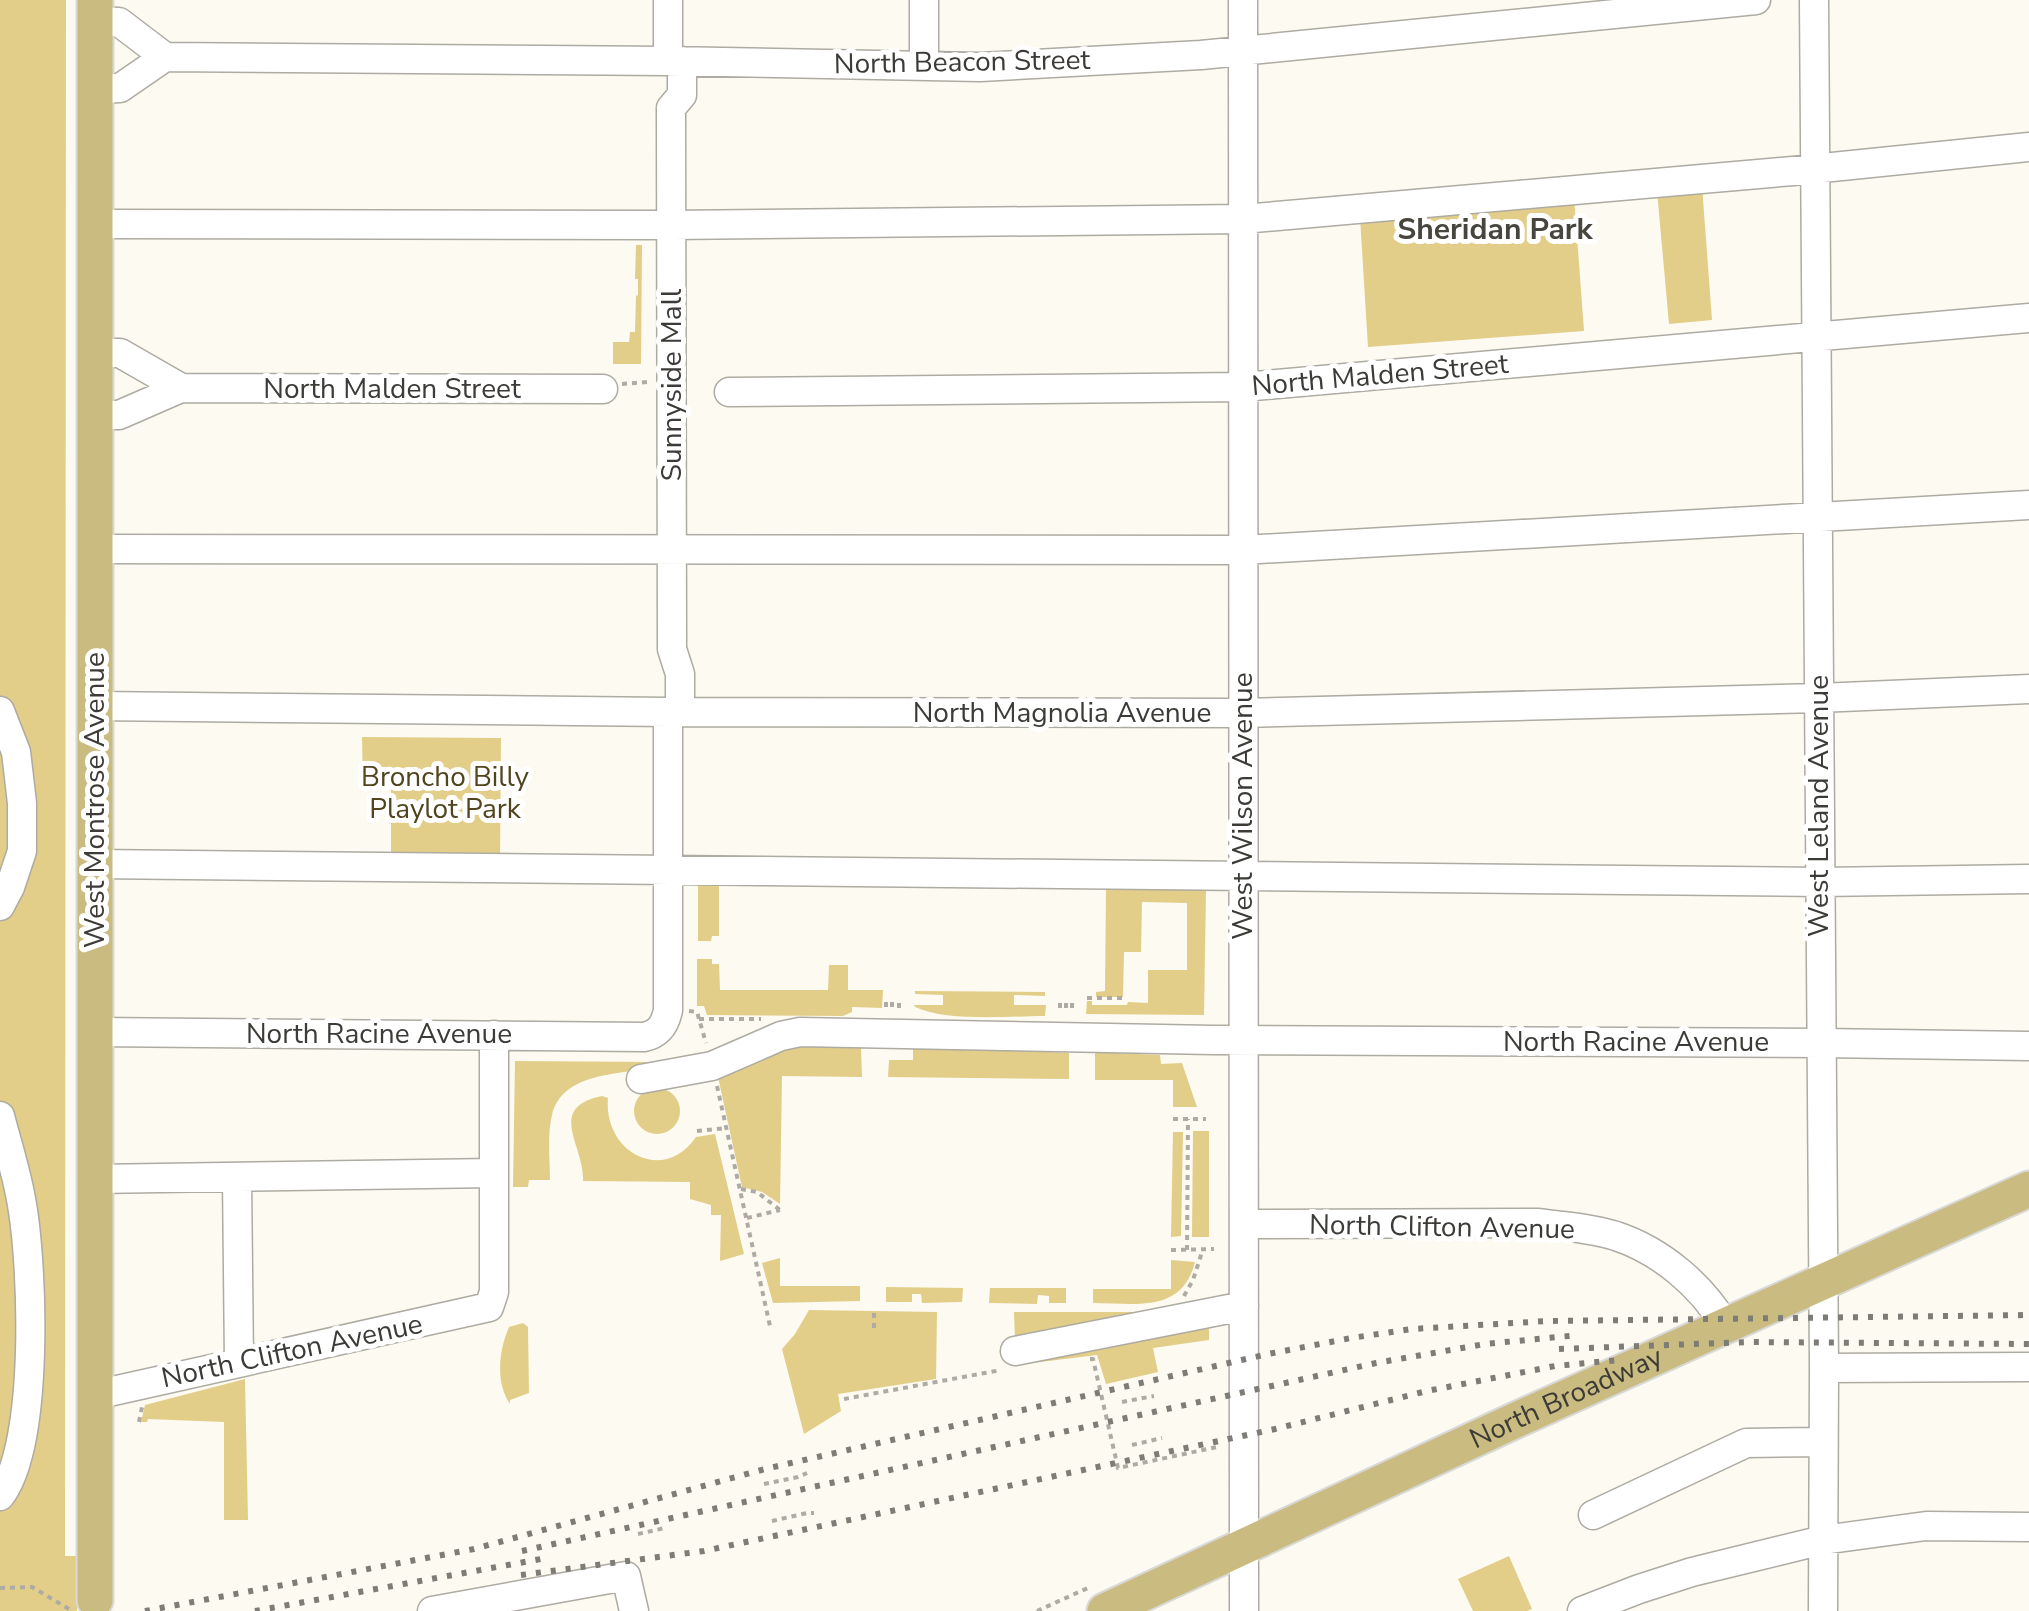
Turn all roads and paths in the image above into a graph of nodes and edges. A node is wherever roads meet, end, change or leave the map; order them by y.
1 (668, 0) edge
2 (924, 0) edge
3 (1243, 0) edge
4 (1756, 0) edge
5 (1814, 0) edge
6 (95, 10) edge
7 (1243, 51) junction
8 (165, 57) junction
9 (675, 61) junction
10 (924, 66) junction
11 (95, 88) junction
12 (2029, 146) edge
13 (1816, 169) junction
14 (1243, 219) junction
15 (95, 224) junction
16 (672, 226) junction
17 (2029, 318) edge
18 (1817, 336) junction
19 (95, 353) junction
20 (672, 383) junction
21 (1243, 387) junction
22 (181, 388) junction
23 (603, 390) joint
24 (729, 392) dead end
25 (95, 415) junction
26 (2029, 505) edge
27 (1818, 518) junction
28 (95, 549) junction
29 (672, 549) junction
30 (1244, 550) junction
31 (2029, 689) edge
32 (1819, 698) junction
33 (95, 706) junction
34 (0, 711) edge
35 (674, 712) junction
36 (1244, 713) junction
37 (95, 864) junction
38 (668, 870) junction
39 (1244, 876) junction
40 (2029, 879) edge
41 (1820, 882) junction
42 (0, 906) edge
43 (1087, 998) dead end
44 (1125, 998) dead end
45 (889, 999) dead end
46 (899, 1000) dead end
47 (889, 1007) dead end
48 (899, 1008) dead end
49 (684, 1010) dead end
50 (764, 1018) dead end
51 (699, 1019) junction
52 (660, 1030) joint
53 (95, 1032) junction
54 (494, 1035) junction
55 (1244, 1040) junction
56 (1821, 1043) junction
57 (2029, 1046) edge
58 (707, 1048) dead end
59 (714, 1076) dead end
60 (642, 1079) dead end
61 (0, 1116) edge
62 (1173, 1119) dead end
63 (1188, 1119) junction
64 (1206, 1119) dead end
65 (726, 1128) junction
66 (698, 1132) dead end
67 (494, 1173) junction
68 (238, 1177) junction
69 (95, 1179) junction
70 (2029, 1189) edge
71 (740, 1190) junction
72 (10, 1207) edge
73 (747, 1218) junction
74 (1244, 1224) junction
75 (1214, 1249) dead end
76 (1172, 1250) dead end
77 (1187, 1250) junction
78 (1203, 1250) junction
79 (1822, 1283) junction
80 (1180, 1300) dead end
81 (1244, 1306) junction
82 (874, 1308) dead end
83 (1726, 1325) junction
84 (770, 1326) dead end
85 (874, 1328) dead end
86 (1008, 1361) joint
87 (1074, 1361) dead end
88 (239, 1363) junction
89 (2029, 1367) edge
90 (1824, 1368) junction
91 (95, 1395) junction
92 (1154, 1396) dead end
93 (844, 1399) dead end
94 (1122, 1402) dead end
95 (1162, 1438) dead end
96 (1823, 1442) junction
97 (1132, 1445) dead end
98 (1217, 1446) dead end
99 (807, 1473) dead end
100 (764, 1484) dead end
101 (0, 1496) edge
102 (814, 1513) dead end
103 (1593, 1515) dead end
104 (772, 1521) dead end
105 (2029, 1527) edge
106 (665, 1528) dead end
107 (638, 1534) dead end
108 (1823, 1540) junction
109 (1244, 1548) junction
110 (0, 1588) edge
111 (82, 1604) edge
112 (432, 1611) edge
113 (634, 1611) edge
114 (1106, 1611) edge
115 (1244, 1611) edge
116 (1582, 1611) edge
117 (1823, 1611) edge

1 - 9 street, Sunnyside Mall
2 - 10 street
3 - 7 street, West Wilson Avenue
4 - 7 street, North Beacon Street
5 - 13 street, West Leland Avenue
6 - 8 street
6 - 11 main road, West Montrose Avenue
7 - 10 street, North Beacon Street
7 - 14 street, West Wilson Avenue
8 - 9 street, North Beacon Street
8 - 11 street
9 - 10 street, North Beacon Street
9 - 16 street, Sunnyside Mall
11 - 15 main road, West Montrose Avenue
12 - 13 street
13 - 14 street
13 - 18 street, West Leland Avenue
14 - 16 street
14 - 21 street, West Wilson Avenue
15 - 16 street
15 - 19 main road, West Montrose Avenue
16 - 20 street, Sunnyside Mall
17 - 18 street, North Malden Street
18 - 21 street, North Malden Street
18 - 27 street, West Leland Avenue
19 - 22 street, North Malden Street
19 - 25 main road, West Montrose Avenue
20 - 23 path
20 - 29 street, Sunnyside Mall
21 - 24 street, North Malden Street
21 - 30 street, West Wilson Avenue
22 - 23 street, North Malden Street
22 - 25 street, North Malden Street
25 - 28 main road, West Montrose Avenue
26 - 27 street
27 - 30 street
27 - 32 street, West Leland Avenue
28 - 29 street
28 - 33 main road, West Montrose Avenue
29 - 30 street
29 - 35 street, Sunnyside Mall
30 - 36 street, West Wilson Avenue
31 - 32 street, North Magnolia Avenue
32 - 36 street, North Magnolia Avenue
32 - 41 street, West Leland Avenue
33 - 35 street, North Magnolia Avenue
33 - 37 main road, West Montrose Avenue
34 - 42 street
35 - 36 street, North Magnolia Avenue
35 - 38 street, Sunnyside Mall
36 - 39 street, West Wilson Avenue
37 - 38 street
37 - 53 main road, West Montrose Avenue
38 - 39 street
38 - 52 street, Sunnyside Mall
39 - 41 street
39 - 55 street, West Wilson Avenue
40 - 41 street
41 - 56 street, West Leland Avenue
43 - 44 path
45 - 47 path
46 - 48 path
49 - 51 path
50 - 51 path
51 - 58 path
52 - 54 street, North Racine Avenue
53 - 54 street, North Racine Avenue
53 - 69 main road, West Montrose Avenue
54 - 67 street
55 - 56 street, North Racine Avenue
55 - 60 street, North Racine Avenue
55 - 74 street, West Wilson Avenue
56 - 57 street, North Racine Avenue
56 - 79 street, West Leland Avenue
59 - 65 path
61 - 72 street
62 - 63 path
63 - 64 path
63 - 77 path
65 - 66 path
65 - 71 path
67 - 68 street
67 - 88 street, North Clifton Avenue
68 - 69 street
68 - 88 street
69 - 91 main road, West Montrose Avenue
70 - 79 main road, North Broadway
71 - 73 path
71 - 73 path
72 - 101 street
73 - 84 path
74 - 81 street, West Wilson Avenue
74 - 83 street, North Clifton Avenue
75 - 78 path
76 - 77 path
77 - 78 path
78 - 80 path
79 - 83 main road, North Broadway
79 - 90 street, West Leland Avenue
81 - 86 street
81 - 109 street, West Wilson Avenue
82 - 85 path
83 - 109 main road, North Broadway
86 - 93 path
87 - 98 path
88 - 91 street, North Clifton Avenue
89 - 90 street
90 - 96 street, West Leland Avenue
91 - 111 main road, West Montrose Avenue
92 - 94 path
95 - 97 path
96 - 103 street
96 - 108 street, West Leland Avenue
99 - 100 path
102 - 104 path
105 - 108 street
106 - 107 path
108 - 116 street
108 - 117 street, West Leland Avenue
109 - 114 main road, North Broadway
109 - 115 street, West Wilson Avenue
110 - 111 path
112 - 113 street

